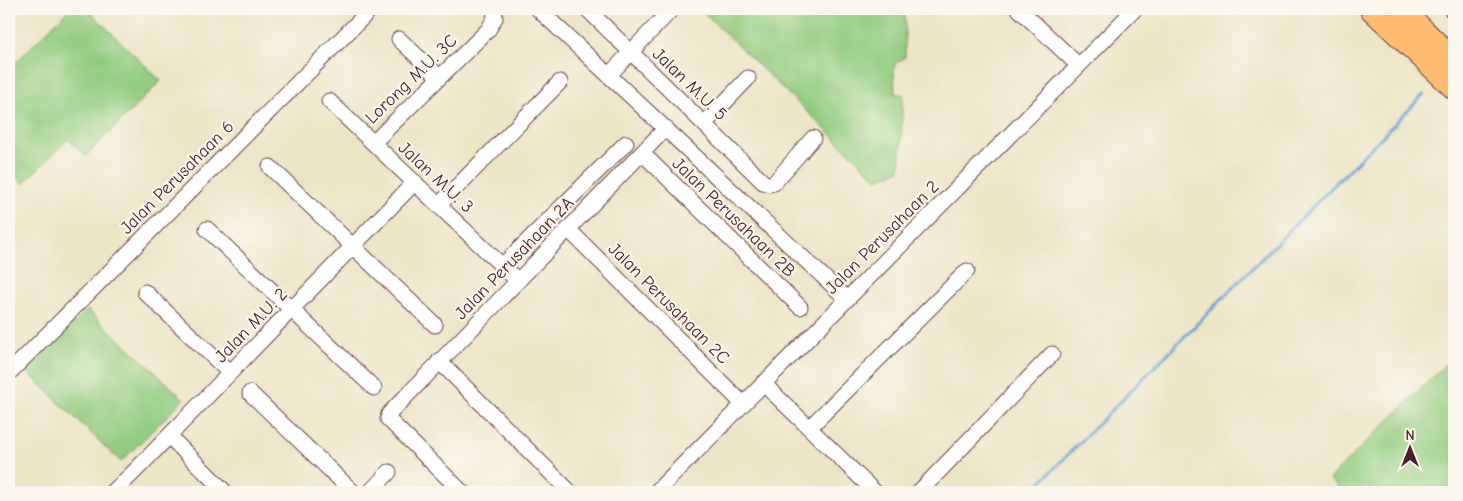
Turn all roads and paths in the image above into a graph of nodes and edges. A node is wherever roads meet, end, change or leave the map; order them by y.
1 (371, 9) edge
2 (538, 9) edge
3 (587, 9) edge
4 (672, 9) edge
5 (1019, 9) edge
6 (1134, 9) edge
7 (1372, 9) edge
8 (1403, 9) edge
9 (1452, 9) edge
10 (1454, 12) edge
11 (495, 14) edge
12 (399, 39) dead end
13 (630, 52) junction
14 (1454, 60) edge
15 (1078, 65) junction
16 (609, 75) junction
17 (439, 77) junction
18 (748, 78) dead end
19 (560, 82) dead end
20 (1454, 88) edge
21 (329, 101) dead end
22 (704, 124) junction
23 (666, 128) junction
24 (813, 138) dead end
25 (373, 143) junction
26 (626, 143) dead end
27 (642, 153) junction
28 (270, 167) dead end
29 (415, 182) junction
30 (439, 205) junction
31 (208, 229) dead end
32 (568, 230) junction
33 (353, 246) junction
34 (503, 265) junction
35 (967, 271) dead end
36 (518, 281) junction
37 (145, 292) dead end
38 (847, 299) junction
39 (800, 307) dead end
40 (291, 310) junction
41 (435, 326) dead end
42 (1052, 354) dead end
43 (439, 361) junction
44 (9, 373) edge
45 (230, 373) junction
46 (764, 383) junction
47 (374, 388) dead end
48 (250, 393) dead end
49 (744, 404) junction
50 (809, 428) junction
51 (169, 436) junction
52 (390, 472) dead end
53 (113, 492) edge
54 (225, 492) edge
55 (353, 492) edge
56 (370, 492) edge
57 (462, 492) edge
58 (570, 492) edge
59 (656, 492) edge
60 (875, 492) edge
61 (919, 492) edge

1 - 44 street, Jalan Perusahaan 6
2 - 16 street
3 - 13 street, Jalan M.U. 5
4 - 13 street
5 - 15 street
6 - 15 street, Jalan Perusahaan 2
7 - 20 highway
8 - 14 highway
9 - 10 street
11 - 17 street, Lorong M.U. 3C
12 - 17 street
13 - 16 street
13 - 22 street, Jalan M.U. 5
15 - 38 street, Jalan Perusahaan 2
16 - 23 street
17 - 25 street, Lorong M.U. 3C
18 - 22 street
19 - 30 street
21 - 25 street, Jalan M.U. 3
22 - 24 street, Jalan M.U. 5
23 - 27 street, Jalan Perusahaan 2A
23 - 38 street
25 - 29 street, Jalan M.U. 3
26 - 34 street
27 - 32 street, Jalan Perusahaan 2A
27 - 39 street, Jalan Perusahaan 2B
28 - 33 street
29 - 30 street, Jalan M.U. 3
29 - 33 street, Jalan M.U. 2
30 - 34 street, Jalan M.U. 3
31 - 40 street
32 - 36 street, Jalan Perusahaan 2A
32 - 49 street, Jalan Perusahaan 2C
33 - 40 street, Jalan M.U. 2
33 - 41 street
34 - 36 street, Jalan M.U. 3
35 - 50 street
36 - 43 street, Jalan Perusahaan 2A
37 - 45 street
38 - 46 street, Jalan Perusahaan 2
40 - 45 street, Jalan M.U. 2
40 - 47 street
42 - 61 street
43 - 57 street, Jalan Perusahaan 2A
43 - 58 street
45 - 51 street, Jalan M.U. 2
46 - 49 street, Jalan Perusahaan 2
46 - 50 street
48 - 55 street
49 - 59 street, Jalan Perusahaan 2
50 - 60 street
51 - 53 street, Jalan M.U. 2
51 - 54 street
52 - 56 street

